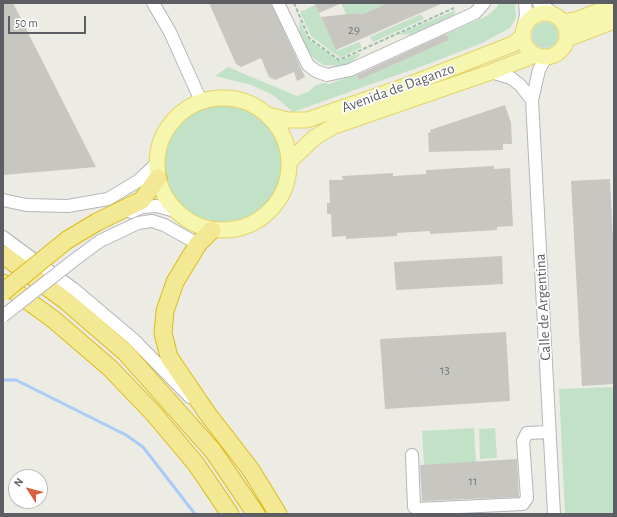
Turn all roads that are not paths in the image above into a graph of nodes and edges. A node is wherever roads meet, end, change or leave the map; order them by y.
1 (153, 3) edge
2 (278, 3) edge
3 (484, 3) edge
4 (525, 3) edge
5 (539, 3) edge
6 (614, 5) edge
7 (558, 18) junction
8 (614, 21) edge
9 (523, 32) junction
10 (567, 39) junction
11 (541, 56) junction
12 (491, 72) junction
13 (532, 100) junction
14 (201, 101) junction
15 (269, 115) junction
16 (290, 161) junction
17 (157, 171) junction
18 (3, 200) edge
19 (175, 211) junction
20 (212, 230) junction
21 (3, 237) edge
22 (69, 243) junction
23 (198, 244) junction
24 (3, 255) edge
25 (3, 283) edge
26 (3, 292) edge
27 (3, 302) edge
28 (3, 316) edge
29 (207, 414) junction
30 (549, 432) junction
31 (412, 455) dead end
32 (230, 514) edge
33 (256, 514) edge
34 (278, 514) edge
35 (554, 514) edge

1 - 14 street
2 - 3 street
4 - 9 street
5 - 7 street
6 - 7 main road
7 - 9 main road
7 - 10 main road
8 - 10 main road
9 - 11 main road
9 - 15 main road, Avenida de Daganzo
10 - 11 main road
11 - 12 main road, Avenida de Daganzo
11 - 13 street, Calle de Argentina
12 - 13 street
12 - 16 main road, Avenida de Daganzo
13 - 30 street, Calle de Argentina
14 - 15 main road
14 - 17 main road
15 - 16 main road
16 - 20 main road
17 - 18 street
17 - 19 main road
17 - 22 highway
19 - 20 main road
19 - 22 street
20 - 23 highway
21 - 29 street
22 - 26 highway, bridge
22 - 27 street
23 - 28 street, bridge
23 - 29 highway
24 - 33 highway
25 - 32 highway
29 - 34 highway
30 - 31 street
30 - 35 street, Calle de Argentina

